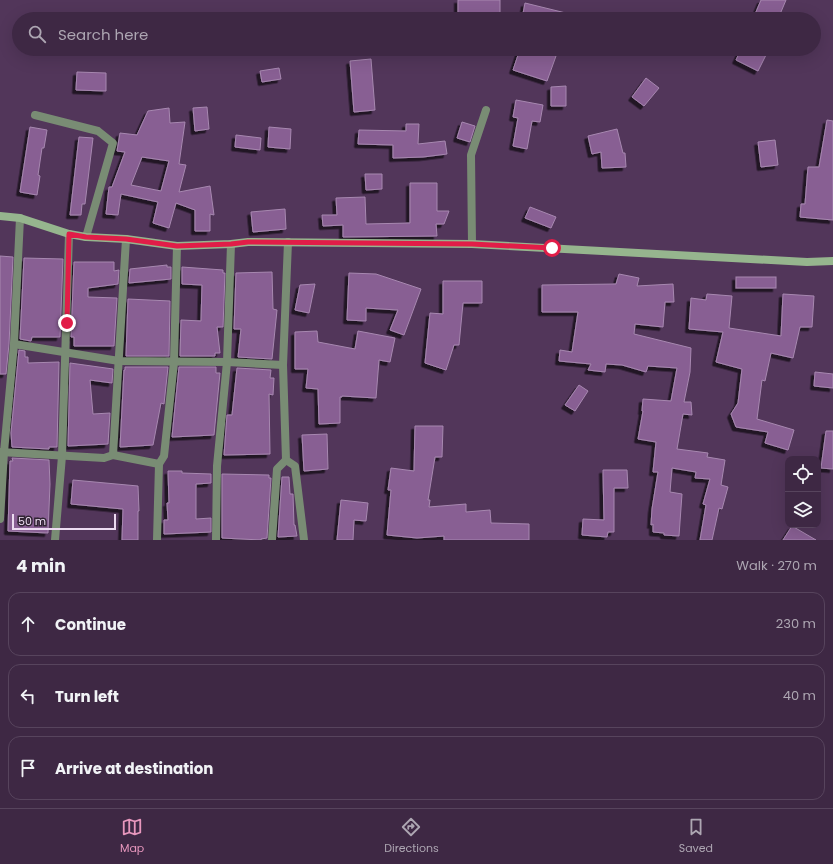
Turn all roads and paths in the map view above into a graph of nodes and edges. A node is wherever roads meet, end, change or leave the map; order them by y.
1 (486, 110) dead end
2 (35, 115) dead end
3 (0, 216) edge
4 (20, 218) junction
5 (69, 234) junction
6 (86, 237) junction
7 (126, 239) junction
8 (288, 242) junction
9 (231, 244) junction
10 (472, 244) junction
11 (177, 246) junction
12 (833, 261) edge
13 (14, 344) junction
14 (66, 352) junction
15 (119, 361) junction
16 (174, 362) junction
17 (227, 362) junction
18 (283, 366) junction
19 (2, 452) edge
20 (113, 454) junction
21 (62, 456) junction
22 (286, 460) junction
23 (159, 464) junction
24 (0, 519) edge
25 (55, 540) edge
26 (157, 540) edge
27 (216, 540) edge
28 (272, 540) edge
29 (304, 540) edge

1 - 10 street
2 - 6 street
3 - 4 street
4 - 5 street
4 - 13 street
5 - 6 street
5 - 14 street
6 - 7 street
7 - 11 street
7 - 15 street
8 - 9 street
8 - 10 street
8 - 18 street
9 - 11 street
9 - 17 street
10 - 12 street
11 - 16 street
13 - 14 street
13 - 19 street
14 - 15 street
14 - 21 street
15 - 16 street
15 - 20 street
16 - 17 street
16 - 23 street
17 - 18 street
17 - 27 street
18 - 22 street
19 - 21 street
19 - 24 street
20 - 21 street
20 - 23 street
21 - 25 street
22 - 28 street
22 - 29 street
23 - 26 street

